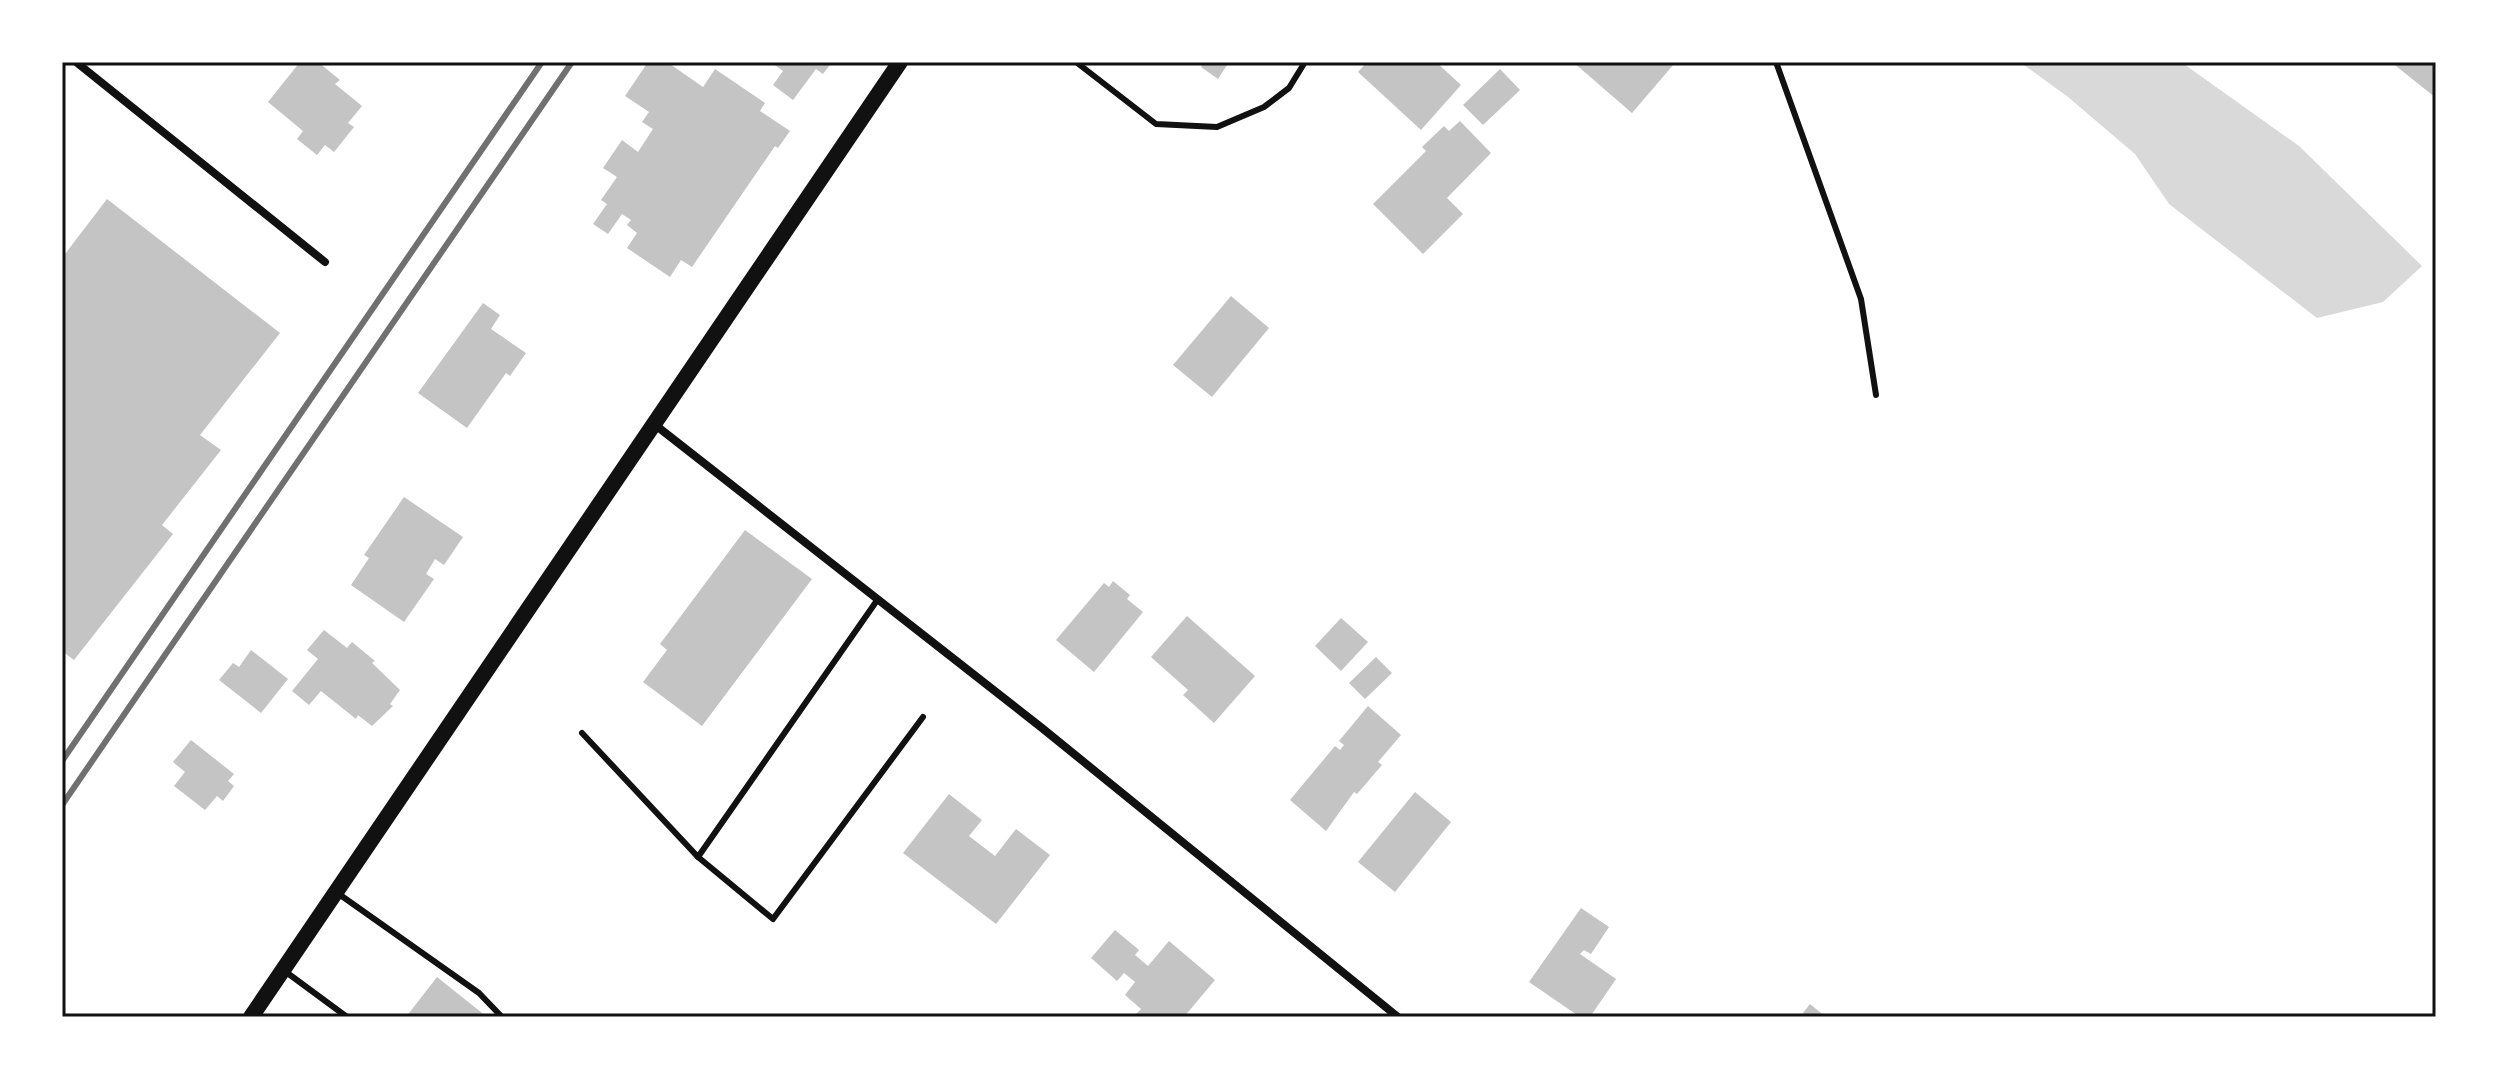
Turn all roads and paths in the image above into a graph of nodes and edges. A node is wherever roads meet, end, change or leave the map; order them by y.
1 (76, 62) edge
2 (900, 62) edge
3 (1076, 62) edge
4 (1305, 62) edge
5 (1776, 62) edge
6 (325, 262) dead end
7 (1876, 395) dead end
8 (654, 424) junction
9 (878, 599) junction
10 (923, 717) dead end
11 (582, 733) dead end
12 (698, 857) junction
13 (336, 892) junction
14 (283, 970) junction
15 (251, 1017) edge
16 (347, 1017) edge
17 (502, 1017) edge
18 (1398, 1017) edge

1 - 6 street
2 - 8 main road
3 - 4 lane
5 - 7 lane
8 - 9 street
8 - 13 main road
9 - 12 lane
9 - 18 street
10 - 12 lane
11 - 12 lane
13 - 14 main road
13 - 17 lane
14 - 15 main road
14 - 16 lane

